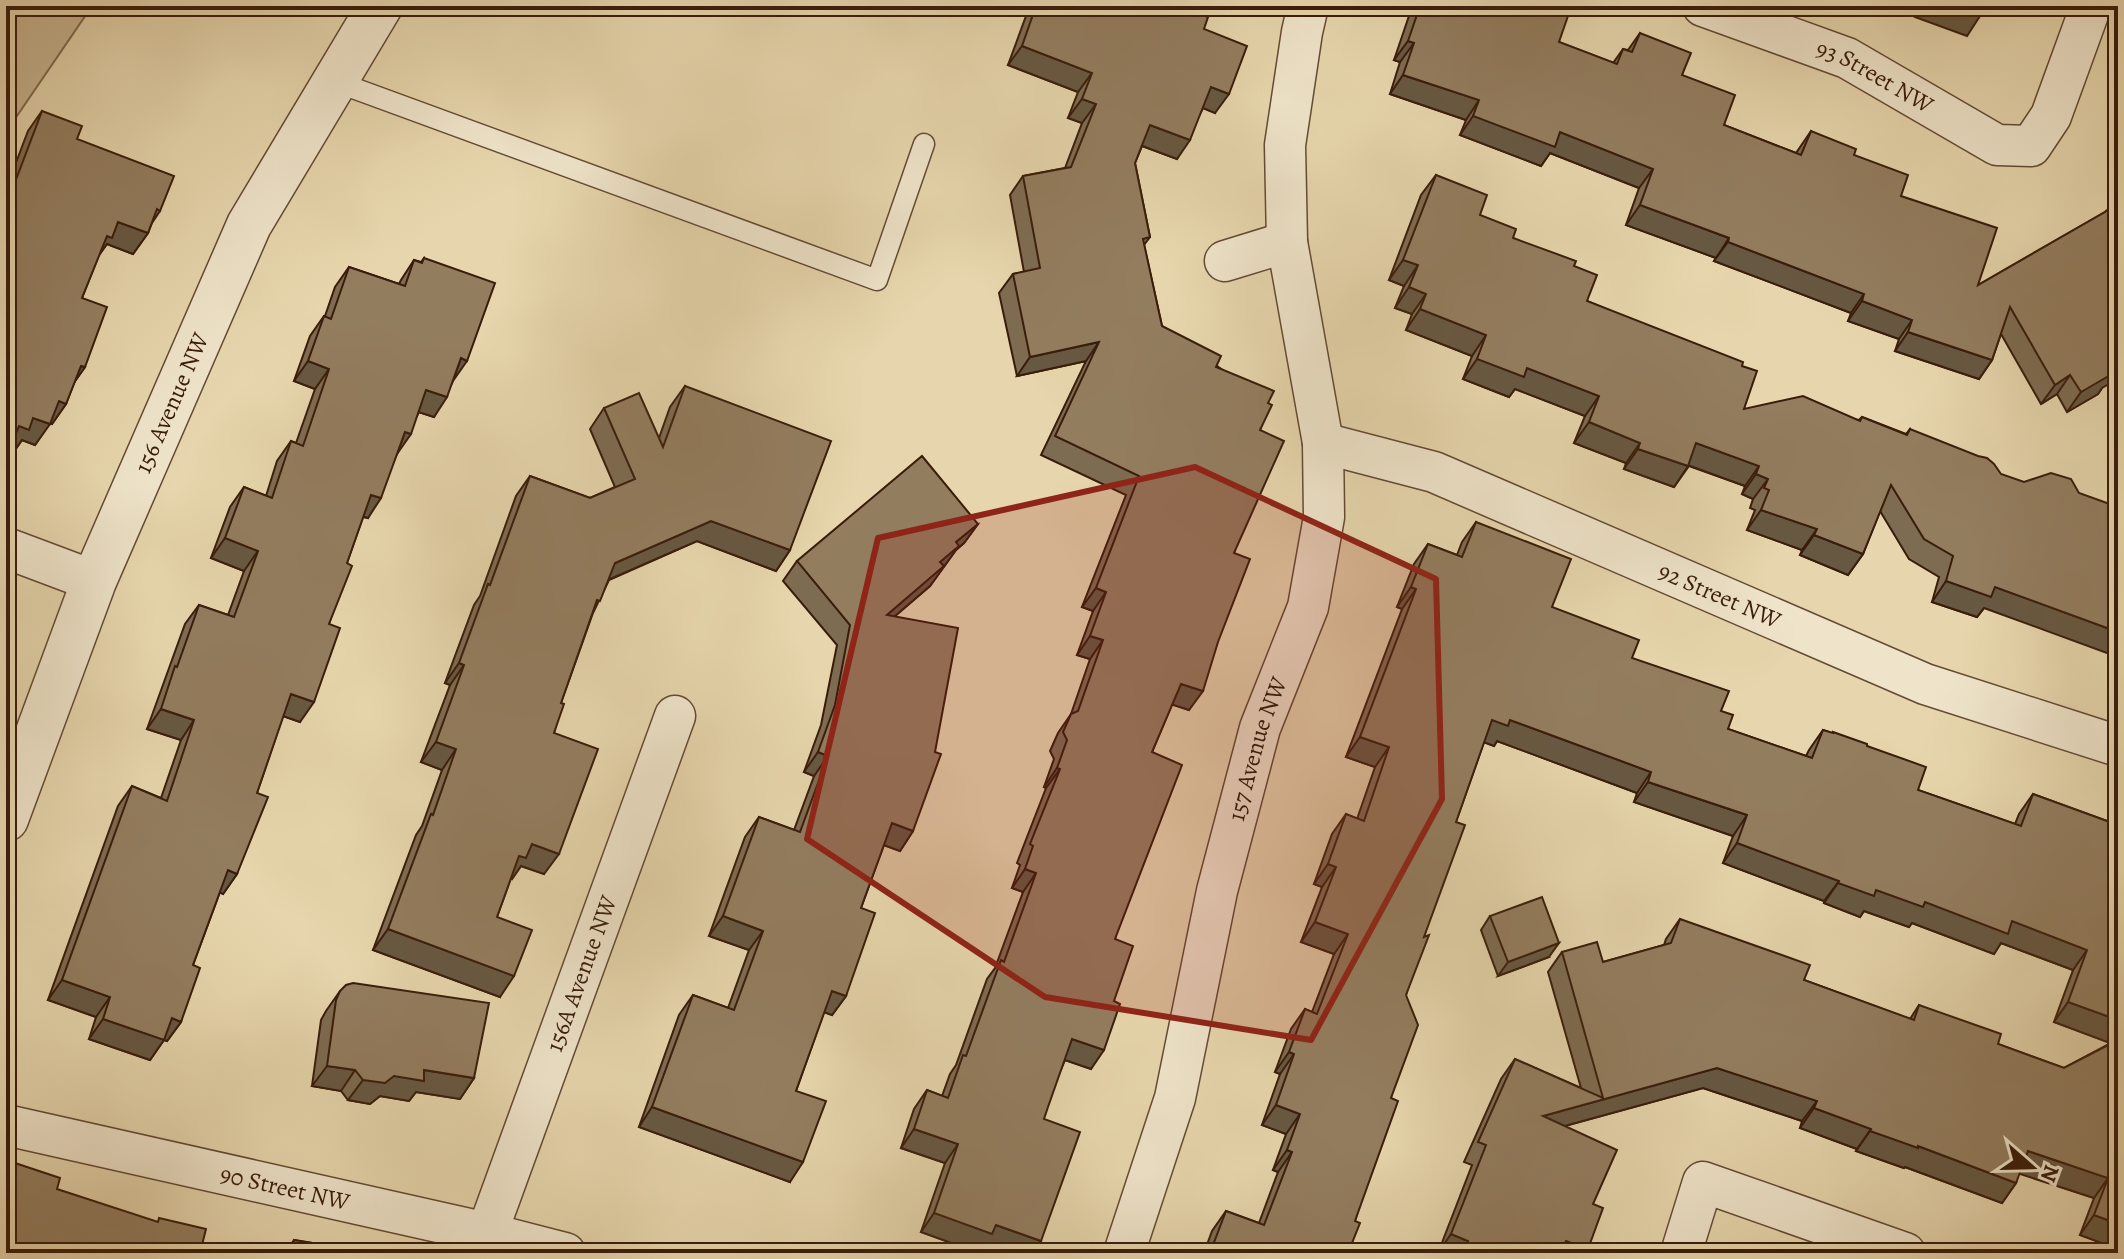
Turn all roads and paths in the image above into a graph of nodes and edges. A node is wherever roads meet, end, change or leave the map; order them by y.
1 (380, 6) edge
2 (1308, 6) edge
3 (1703, 6) edge
4 (2091, 6) edge
5 (334, 81) junction
6 (924, 144) dead end
7 (1287, 242) junction
8 (1225, 261) dead end
9 (1323, 443) junction
10 (6, 548) edge
11 (94, 581) junction
12 (675, 716) dead end
13 (2118, 746) edge
14 (6, 819) edge
15 (6, 1125) edge
16 (487, 1233) junction
17 (565, 1253) edge
18 (1124, 1253) edge
19 (1681, 1253) edge
20 (1905, 1253) edge

1 - 5 street, 156 Avenue NW
2 - 7 street, 157 Avenue NW
3 - 4 street, 93 Street NW
5 - 6 lane
5 - 11 street, 156 Avenue NW
7 - 8 street
7 - 9 street, 157 Avenue NW
9 - 13 street, 92 Street NW
9 - 18 street, 157 Avenue NW
10 - 11 street
11 - 14 street, 156 Avenue NW
12 - 16 street, 156A Avenue NW
15 - 16 street, 90 Street NW
16 - 17 street, 90 Street NW
19 - 20 street

